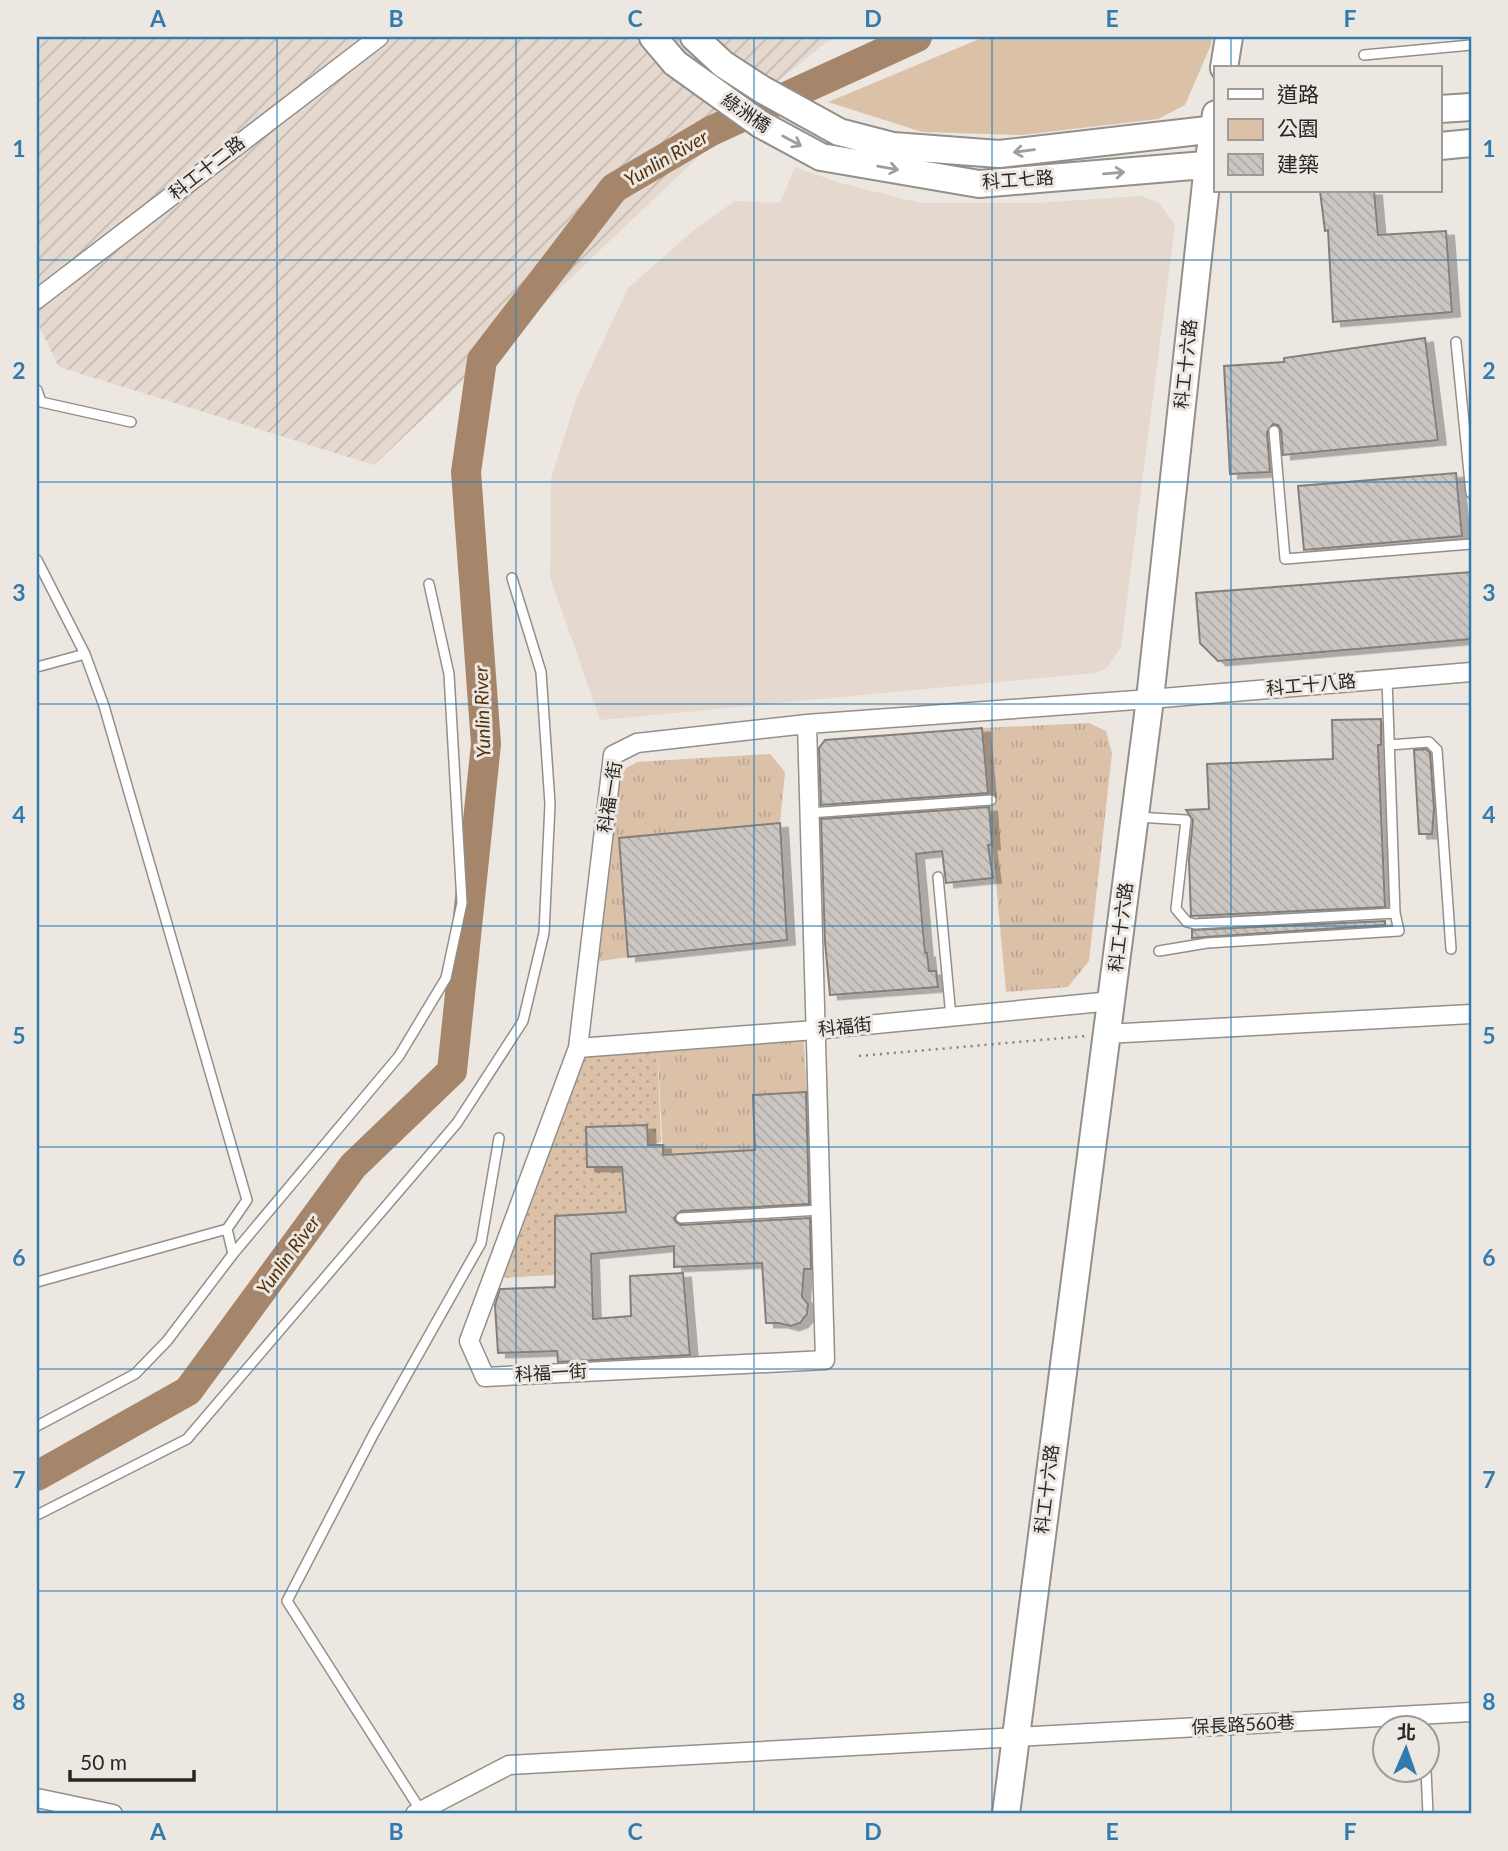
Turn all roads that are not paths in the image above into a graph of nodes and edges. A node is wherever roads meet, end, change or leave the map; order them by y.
1 (379, 37) edge
2 (653, 37) edge
3 (694, 37) edge
4 (1229, 37) edge
5 (1471, 45) edge
6 (1364, 55) dead end
7 (1224, 66) edge
8 (1471, 107) edge
9 (1442, 109) edge
10 (1214, 124) edge
11 (839, 132) joint
12 (1214, 138) edge
13 (1471, 143) edge
14 (1442, 146) edge
15 (821, 157) joint
16 (1212, 165) edge
17 (37, 299) edge
18 (1456, 342) dead end
19 (37, 390) edge
20 (131, 422) dead end
21 (1274, 431) dead end
22 (1471, 493) edge
23 (1471, 544) edge
24 (37, 560) edge
25 (512, 578) dead end
26 (429, 584) dead end
27 (85, 654) junction
28 (37, 667) edge
29 (1471, 671) edge
30 (1387, 679) junction
31 (1150, 699) junction
32 (807, 724) junction
33 (1389, 745) junction
34 (991, 800) dead end
35 (809, 813) junction
36 (1135, 817) junction
37 (938, 877) dead end
38 (1395, 913) junction
39 (1451, 949) dead end
40 (1159, 951) dead end
41 (1112, 1001) junction
42 (1471, 1014) edge
43 (951, 1017) junction
44 (815, 1030) junction
45 (1107, 1034) junction
46 (578, 1048) junction
47 (499, 1138) dead end
48 (821, 1210) junction
49 (681, 1217) dead end
50 (227, 1229) junction
51 (233, 1255) junction
52 (37, 1282) edge
53 (37, 1426) edge
54 (37, 1515) edge
55 (1471, 1712) edge
56 (1442, 1718) edge
57 (1372, 1724) edge
58 (1015, 1738) junction
59 (1427, 1784) edge
60 (37, 1798) edge
61 (418, 1813) edge
62 (113, 1814) edge
63 (1006, 1814) edge
64 (1428, 1814) edge

1 - 17 street, 科工十二路
2 -> 15 street, 綠洲橋
3 - 11 street, 綠洲橋
4 - 7 street
5 - 6 lane
8 - 9 street
10 -> 11 street, 科工七路
12 - 16 street, 科工十六路
13 - 14 street
15 -> 16 street, 科工七路
16 - 31 street, 科工十六路
18 - 22 lane
19 - 20 lane
21 - 23 lane
24 - 27 lane
25 - 54 lane
26 - 51 lane
27 - 28 lane
27 - 50 lane
29 - 30 street, 科工十八路
30 - 31 street, 科工十八路
30 - 33 lane
31 - 32 street, 科福一街
31 - 36 street, 科工十六路
32 - 35 street, 科福一街
32 - 46 street, 科福一街
33 - 38 lane
33 - 39 lane
34 - 35 lane
35 - 44 street, 科福一街
36 - 38 lane
36 - 41 street, 科工十六路
37 - 43 lane
38 - 40 lane
41 - 43 street, 科福街
41 - 45 street, 科工十六路
42 - 45 street
43 - 44 street, 科福街
44 - 46 street, 科福街
44 - 48 street, 科福一街
45 - 58 street, 科工十六路
46 - 48 street, 科福一街
47 - 61 lane
48 - 49 lane
50 - 51 lane
50 - 52 lane
51 - 53 lane
55 - 56 street, 保長路560巷
57 - 58 street, 保長路560巷
58 - 61 street
58 - 63 street, 科工十六路
59 - 64 lane
60 - 62 street

